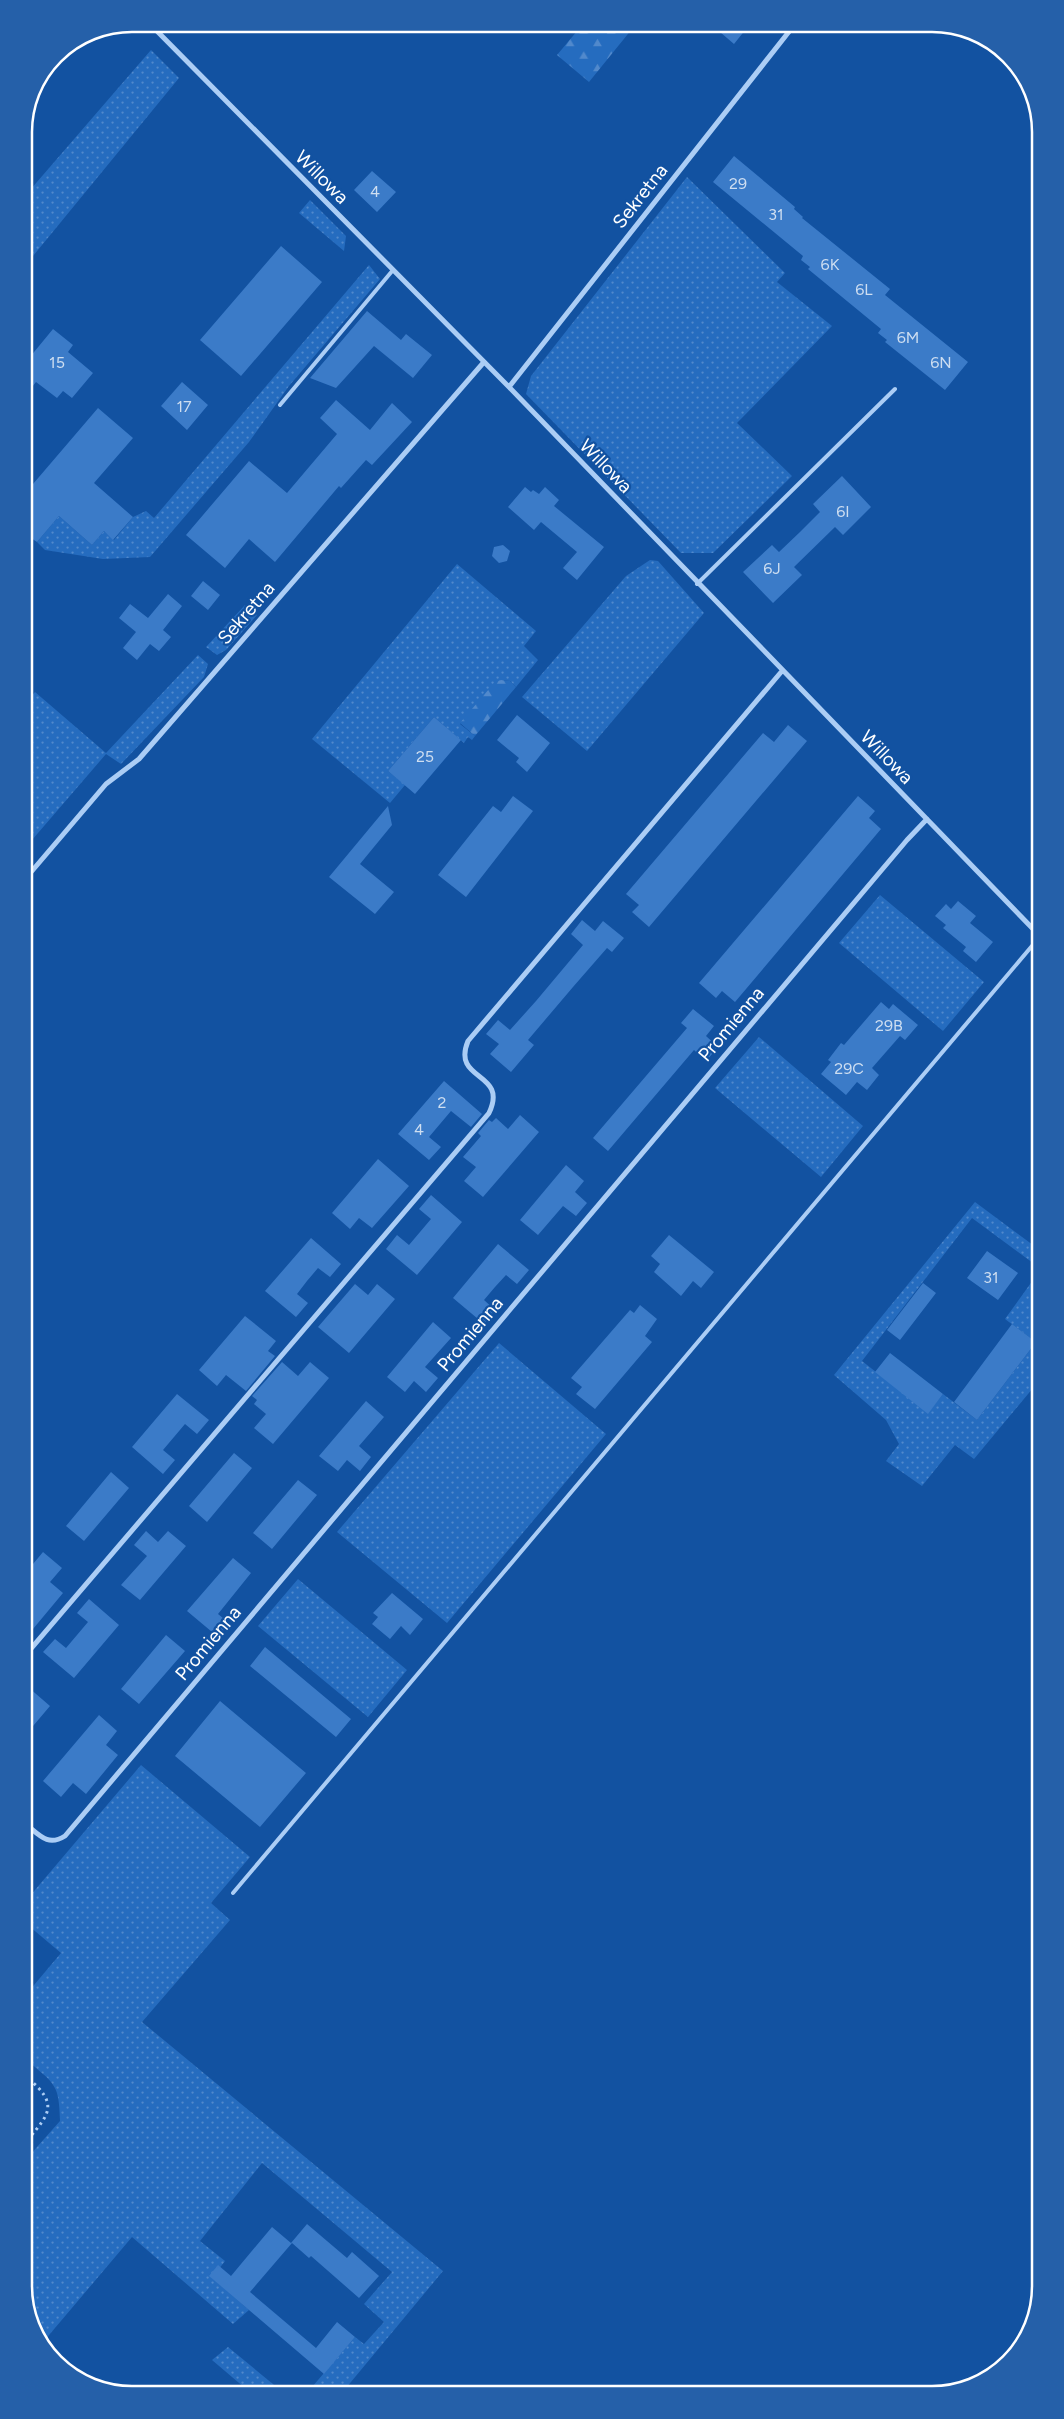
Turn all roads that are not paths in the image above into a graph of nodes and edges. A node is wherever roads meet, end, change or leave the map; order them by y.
1 (158, 32) edge
2 (788, 33) edge
3 (393, 270) junction
4 (484, 362) junction
5 (509, 387) junction
6 (895, 389) dead end
7 (280, 405) dead end
8 (697, 584) junction
9 (782, 672) junction
10 (927, 819) junction
11 (33, 870) edge
12 (1032, 927) edge
13 (1032, 946) edge
14 (32, 1647) edge
15 (32, 1829) edge
16 (233, 1893) dead end

1 - 3 street, Willowa
2 - 5 street, Sekretna
3 - 4 street, Willowa
3 - 7 lane
4 - 5 street, Willowa
4 - 11 street, Sekretna
5 - 8 street, Willowa
6 - 8 lane
8 - 9 street, Willowa
9 - 10 street, Willowa
9 - 14 street
10 - 12 street, Willowa
10 - 15 street, Promienna
13 - 16 lane

